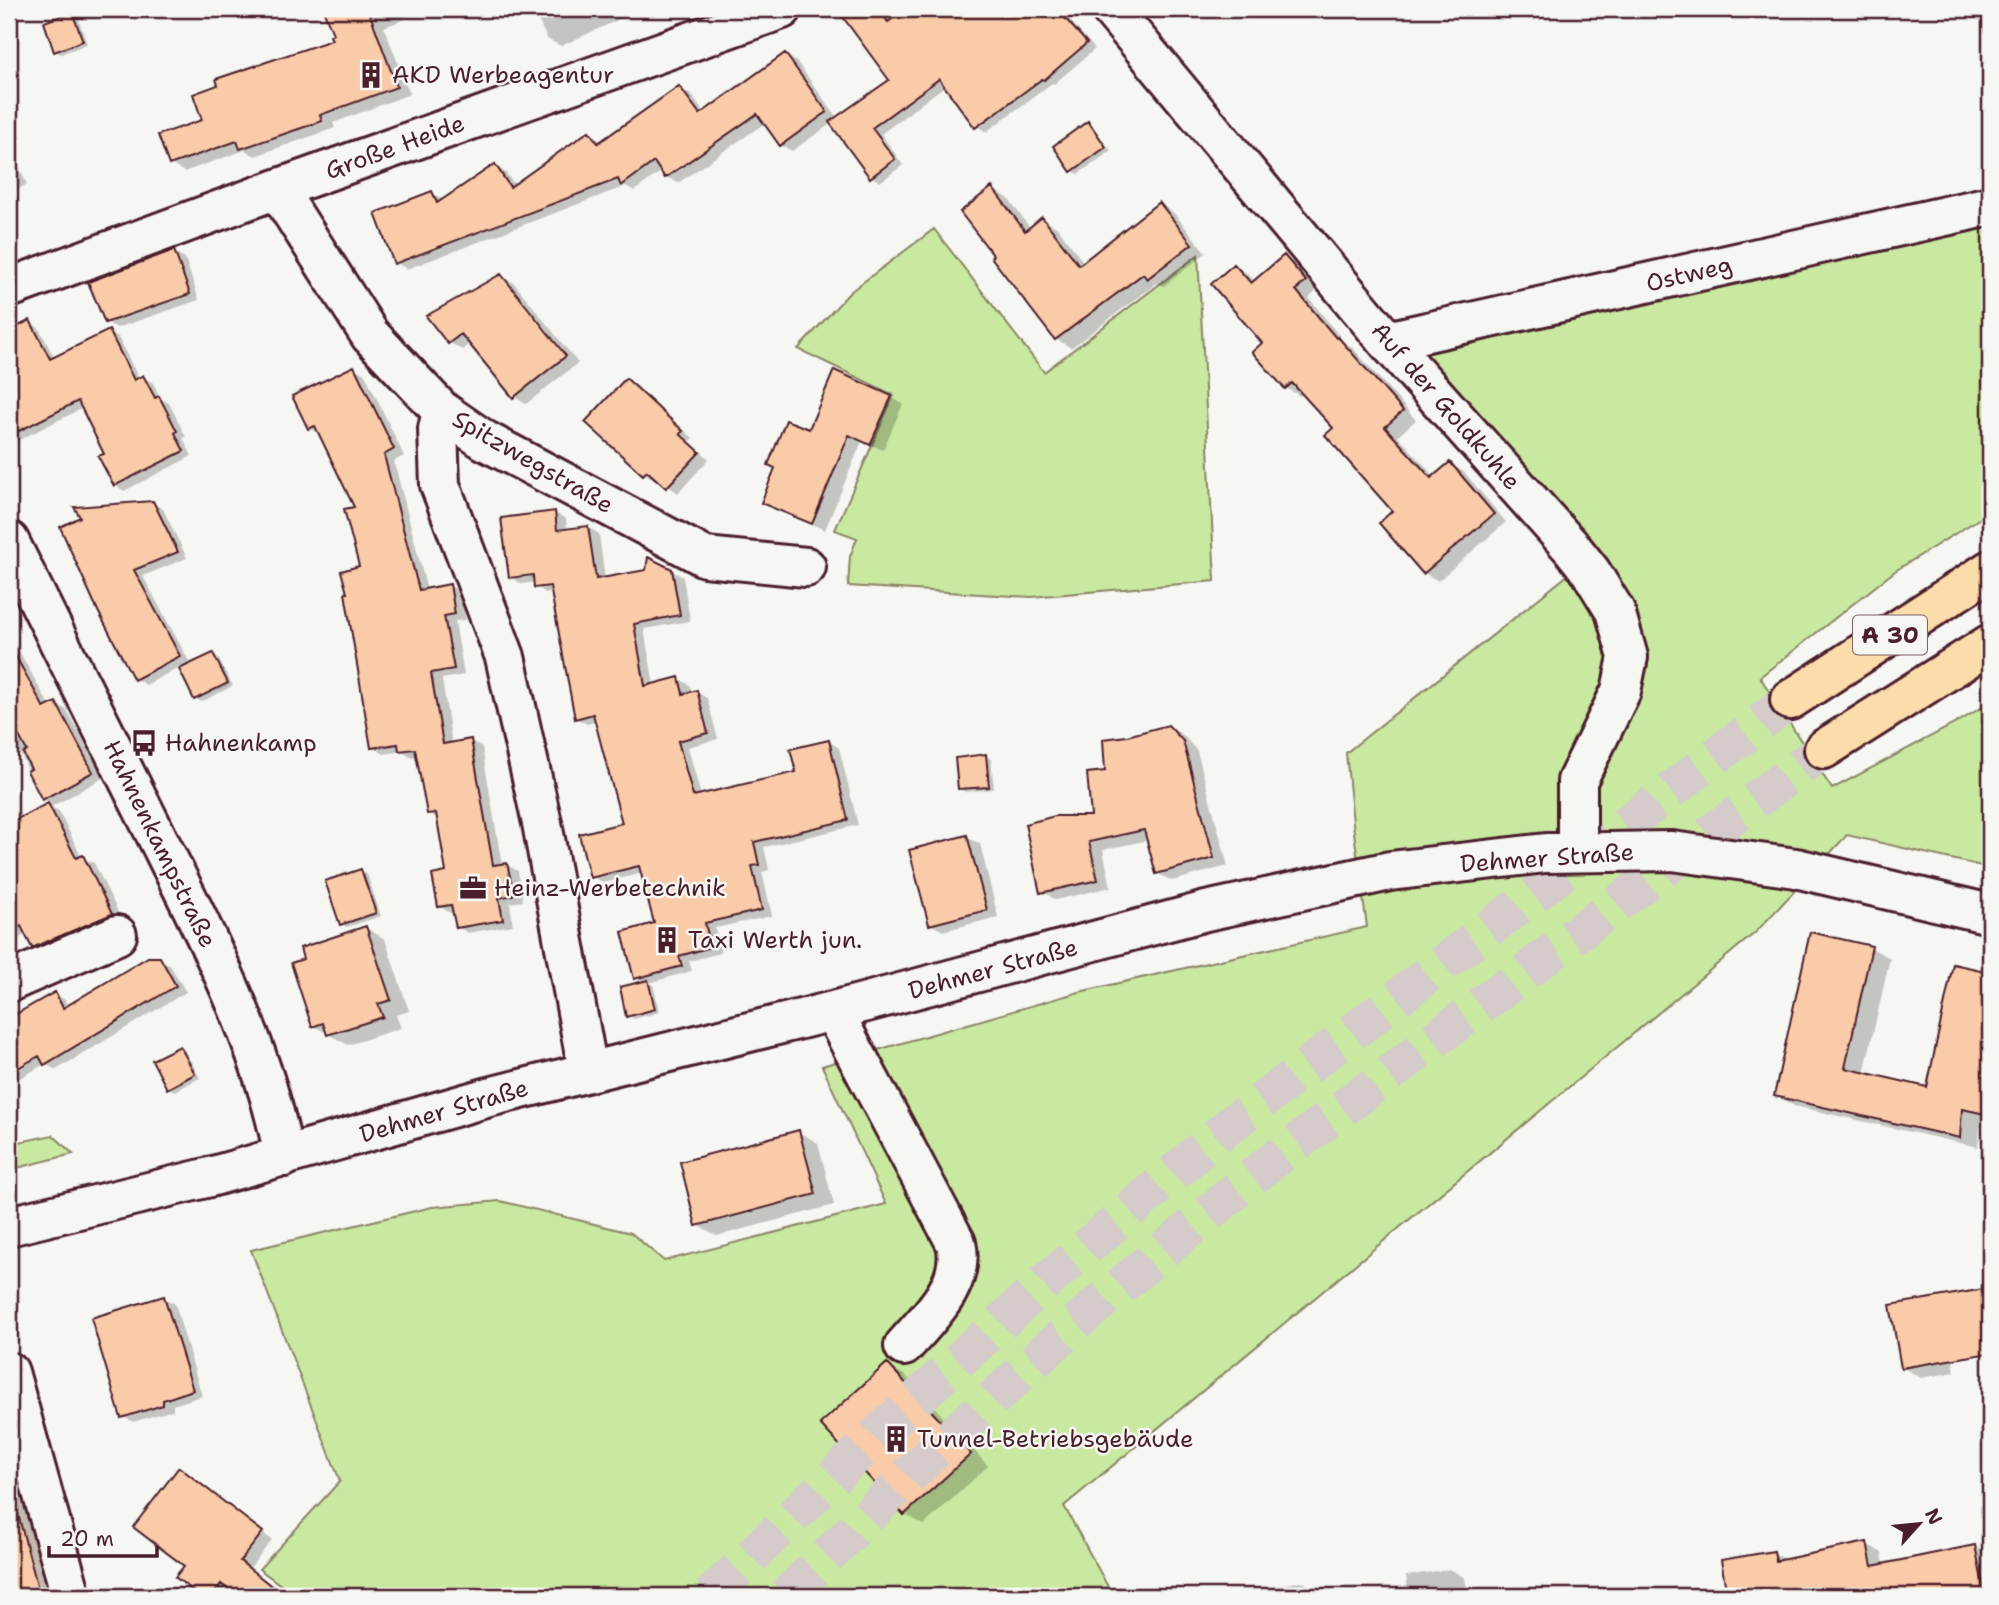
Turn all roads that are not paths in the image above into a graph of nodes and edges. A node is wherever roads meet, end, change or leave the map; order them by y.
1 (782, 9) edge
2 (1111, 9) edge
3 (277, 189) junction
4 (1990, 206) edge
5 (9, 288) edge
6 (1387, 341) junction
7 (442, 411) junction
8 (9, 541) edge
9 (806, 567) dead end
10 (1990, 570) edge
11 (1990, 644) edge
12 (1790, 701) tunnel mouth
13 (1824, 749) tunnel mouth
14 (1577, 851) junction
15 (1990, 914) edge
16 (117, 935) dead end
17 (9, 982) edge
18 (833, 1012) junction
19 (588, 1071) junction
20 (284, 1157) junction
21 (9, 1226) edge
22 (904, 1346) dead end
23 (9, 1372) edge
24 (71, 1596) edge

1 - 3 street, Große Heide
2 - 6 street, Auf der Goldkuhle
3 - 5 street, Große Heide
3 - 7 street, Spitzwegstraße
4 - 6 street, Ostweg
6 - 14 street, Auf der Goldkuhle
7 - 9 street, Spitzwegstraße
7 - 19 street
8 - 20 street, Hahnenkampstraße
10 - 12 highway, A 30
11 - 13 highway, A 30
14 - 15 street, Dehmer Straße
14 - 18 street, Dehmer Straße
16 - 17 street
18 - 19 street, Dehmer Straße
18 - 22 street
19 - 20 street, Dehmer Straße
20 - 21 street, Dehmer Straße
23 - 24 street

